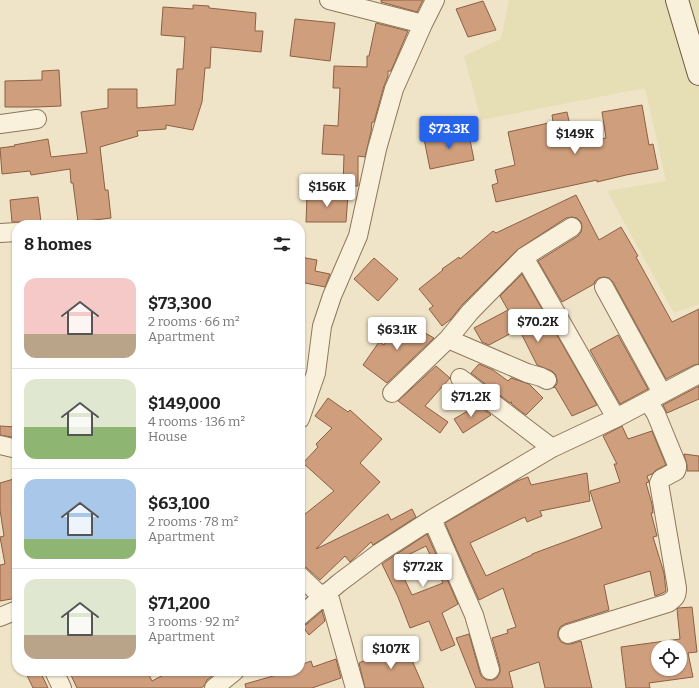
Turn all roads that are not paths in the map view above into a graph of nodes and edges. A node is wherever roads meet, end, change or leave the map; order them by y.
1 (328, 0) edge
2 (435, 0) edge
3 (677, 0) edge
4 (423, 24) junction
5 (699, 74) edge
6 (37, 118) dead end
7 (0, 124) edge
8 (572, 227) dead end
9 (12, 232) edge
10 (0, 233) edge
11 (524, 257) junction
12 (604, 287) dead end
13 (448, 339) junction
14 (699, 374) edge
15 (460, 378) dead end
16 (547, 380) dead end
17 (392, 393) dead end
18 (655, 397) junction
19 (305, 405) edge
20 (616, 418) junction
21 (0, 445) edge
22 (12, 448) edge
23 (552, 448) junction
24 (432, 519) junction
25 (305, 580) edge
26 (325, 595) junction
27 (12, 612) edge
28 (305, 612) edge
29 (0, 617) edge
30 (568, 634) dead end
31 (490, 670) dead end
32 (56, 676) edge
33 (228, 676) edge
34 (215, 687) edge
35 (62, 688) edge
36 (355, 688) edge

1 - 4 street
2 - 4 street
3 - 5 main road
4 - 19 street
6 - 7 street
8 - 11 street
9 - 10 street
11 - 13 street
11 - 20 street
12 - 18 street
13 - 16 street
13 - 17 street
14 - 18 street
15 - 23 street
18 - 20 street
18 - 30 street
20 - 23 street
21 - 22 street
23 - 24 street
24 - 26 street
24 - 31 street
25 - 26 street
26 - 28 street
26 - 36 street
27 - 29 street
32 - 35 street
33 - 34 street

